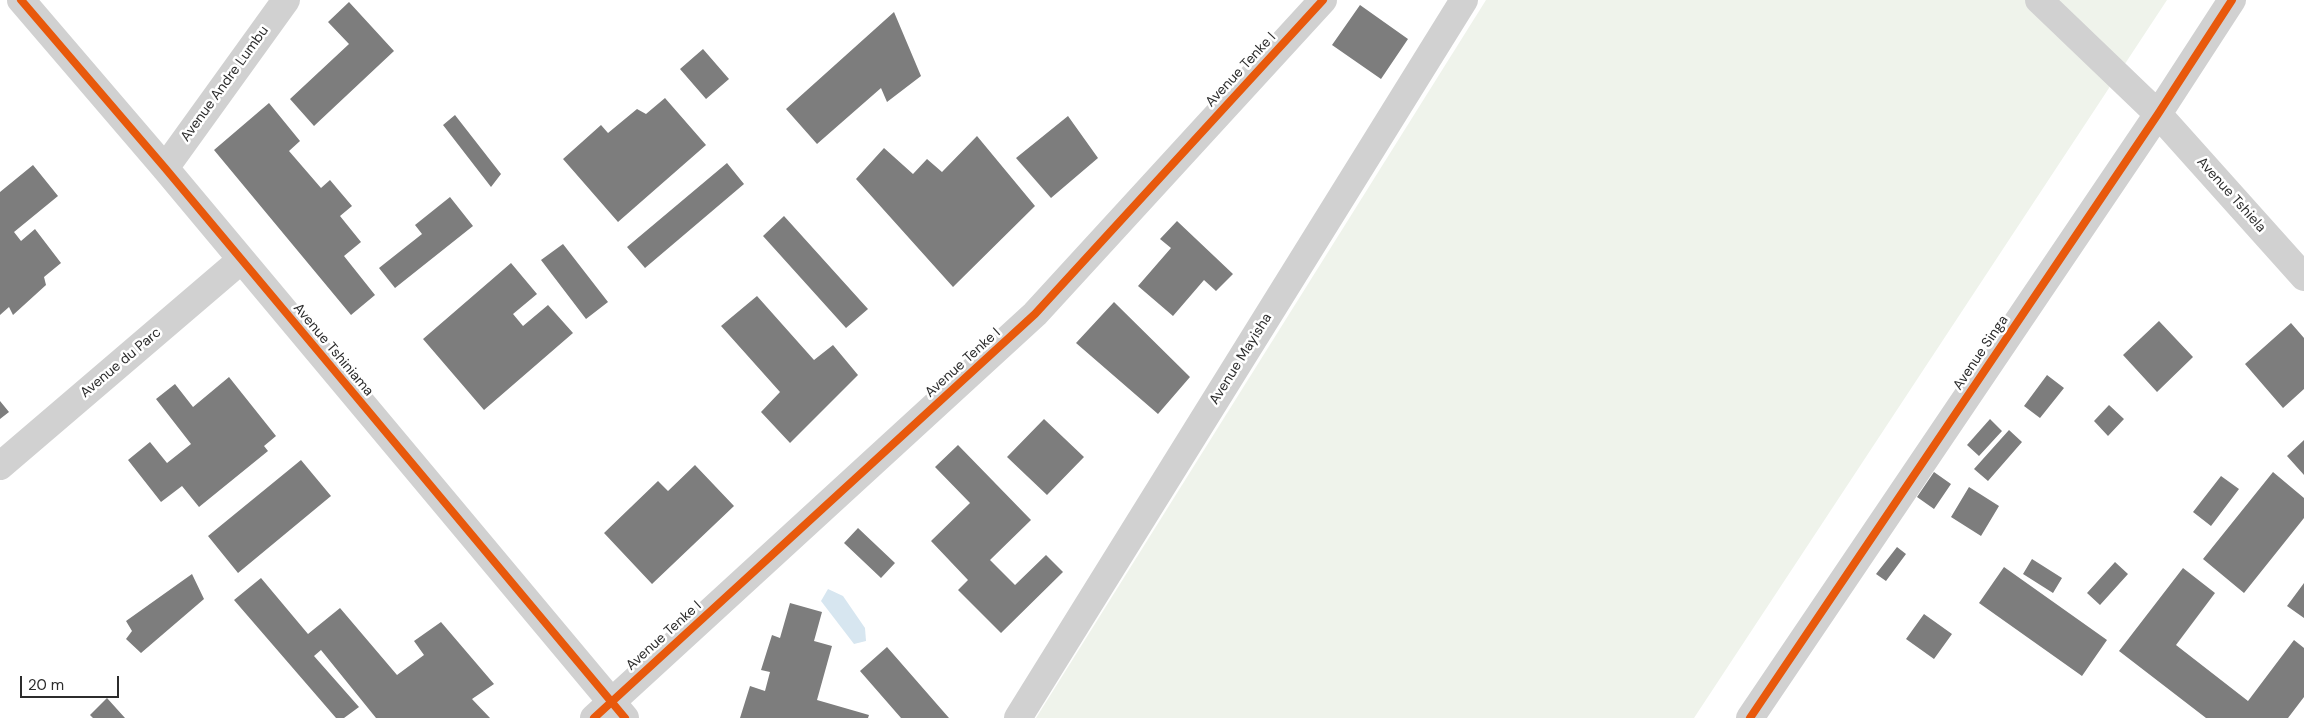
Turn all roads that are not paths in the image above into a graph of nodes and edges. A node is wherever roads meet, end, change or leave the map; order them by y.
1 (21, 0) edge
2 (286, 0) edge
3 (1323, 0) edge
4 (1464, 0) edge
5 (2039, 0) edge
6 (2232, 0) edge
7 (2158, 114) junction
8 (165, 168) junction
9 (242, 260) junction
10 (2304, 277) edge
11 (0, 466) edge
12 (610, 712) edge
13 (1018, 718) edge
14 (1750, 718) edge

1 - 8 street, Avenue Tshiniama
2 - 8 street, Avenue Andre Lumbu
3 - 12 street, Avenue Tenke I
4 - 13 street, Avenue Mayisha
5 - 7 street, Avenue Tshiela
6 - 7 street, Avenue Singa
7 - 10 street, Avenue Tshiela
7 - 14 street, Avenue Singa
8 - 9 street, Avenue Tshiniama
9 - 11 street, Avenue du Parc
9 - 12 street, Avenue Tshiniama

